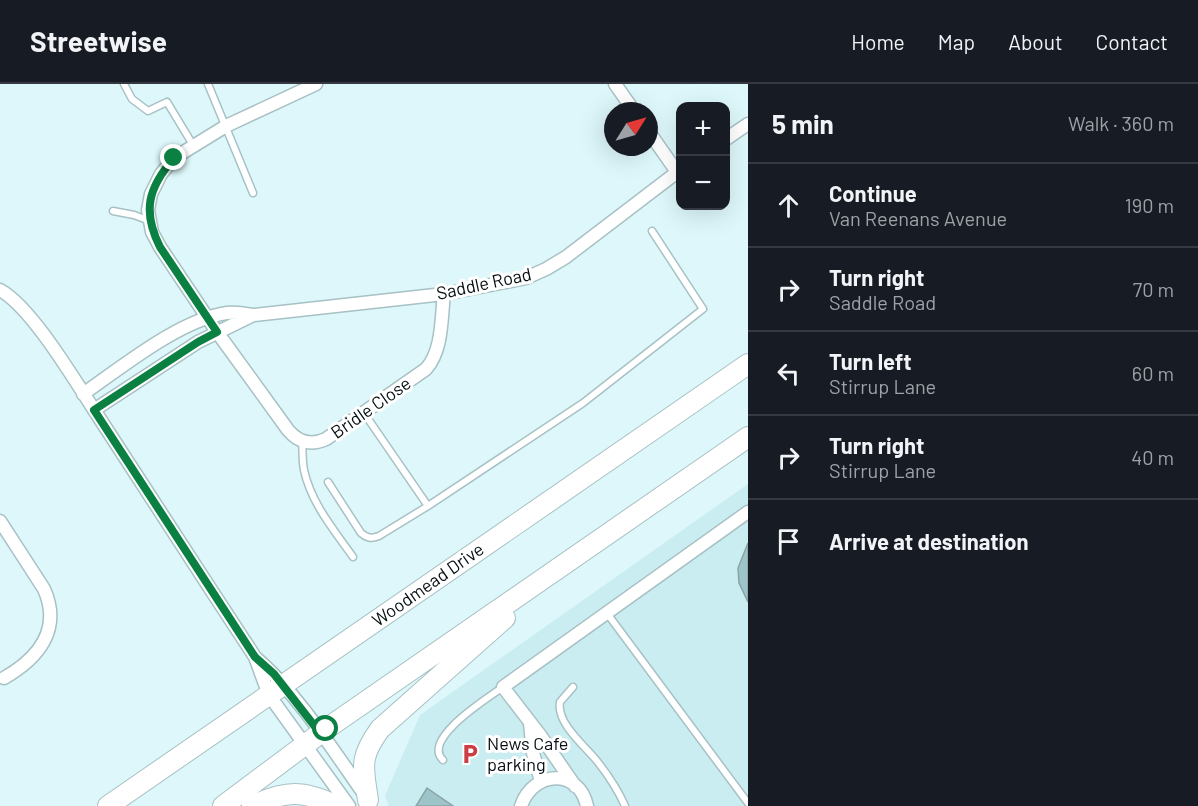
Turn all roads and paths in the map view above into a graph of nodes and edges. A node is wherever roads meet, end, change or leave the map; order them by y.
1 (124, 84) edge
2 (208, 84) edge
3 (316, 84) edge
4 (615, 84) edge
5 (628, 102) edge
6 (748, 124) edge
7 (226, 126) junction
8 (730, 136) edge
9 (658, 144) edge
10 (193, 145) junction
11 (676, 167) edge
12 (676, 173) edge
13 (253, 193) dead end
14 (113, 211) dead end
15 (150, 221) junction
16 (652, 231) dead end
17 (0, 290) edge
18 (444, 294) junction
19 (254, 315) junction
20 (207, 317) junction
21 (217, 332) junction
22 (748, 364) edge
23 (83, 393) junction
24 (94, 410) junction
25 (364, 412) junction
26 (748, 437) edge
27 (302, 441) junction
28 (328, 482) dead end
29 (428, 506) junction
30 (748, 512) edge
31 (0, 521) edge
32 (353, 557) dead end
33 (574, 557) junction
34 (606, 611) junction
35 (4, 678) dead end
36 (503, 687) junction
37 (573, 687) dead end
38 (276, 690) junction
39 (530, 723) junction
40 (312, 739) junction
41 (442, 760) dead end
42 (541, 781) junction
43 (575, 786) junction
44 (370, 803) edge
45 (748, 803) edge
46 (108, 806) edge
47 (223, 806) edge
48 (252, 806) edge
49 (337, 806) edge
50 (349, 806) edge
51 (521, 806) edge
52 (587, 806) edge
53 (625, 806) edge

1 - 10 lane
2 - 7 lane
3 - 7 street
4 - 5 street
6 - 8 street
7 - 10 street
7 - 13 lane
9 - 11 street
10 - 15 street
12 - 18 street, Saddle Road
14 - 15 lane
15 - 20 street
16 - 29 lane
17 - 23 street
18 - 19 street, Saddle Road
18 - 25 street, Bridle Close
19 - 20 street, Saddle Road
19 - 21 street, Saddle Road
20 - 21 street
20 - 23 street, Saddle Road
21 - 24 street, Saddle Road
21 - 27 street
22 - 38 main road, Woodmead Drive
23 - 24 street
24 - 38 street
25 - 27 street, Bridle Close
25 - 29 lane
26 - 33 main road
27 - 32 lane
28 - 29 lane
30 - 34 street
31 - 35 street
33 - 40 main road
33 - 44 main road
34 - 36 street
34 - 45 lane
36 - 39 street
36 - 41 lane
37 - 53 lane
38 - 40 street
38 - 40 street
38 - 46 main road, Woodmead Drive
39 - 42 street
39 - 43 street
40 - 44 street
40 - 47 main road
40 - 50 street
42 - 43 street
42 - 51 street
43 - 52 street
48 - 49 main road

